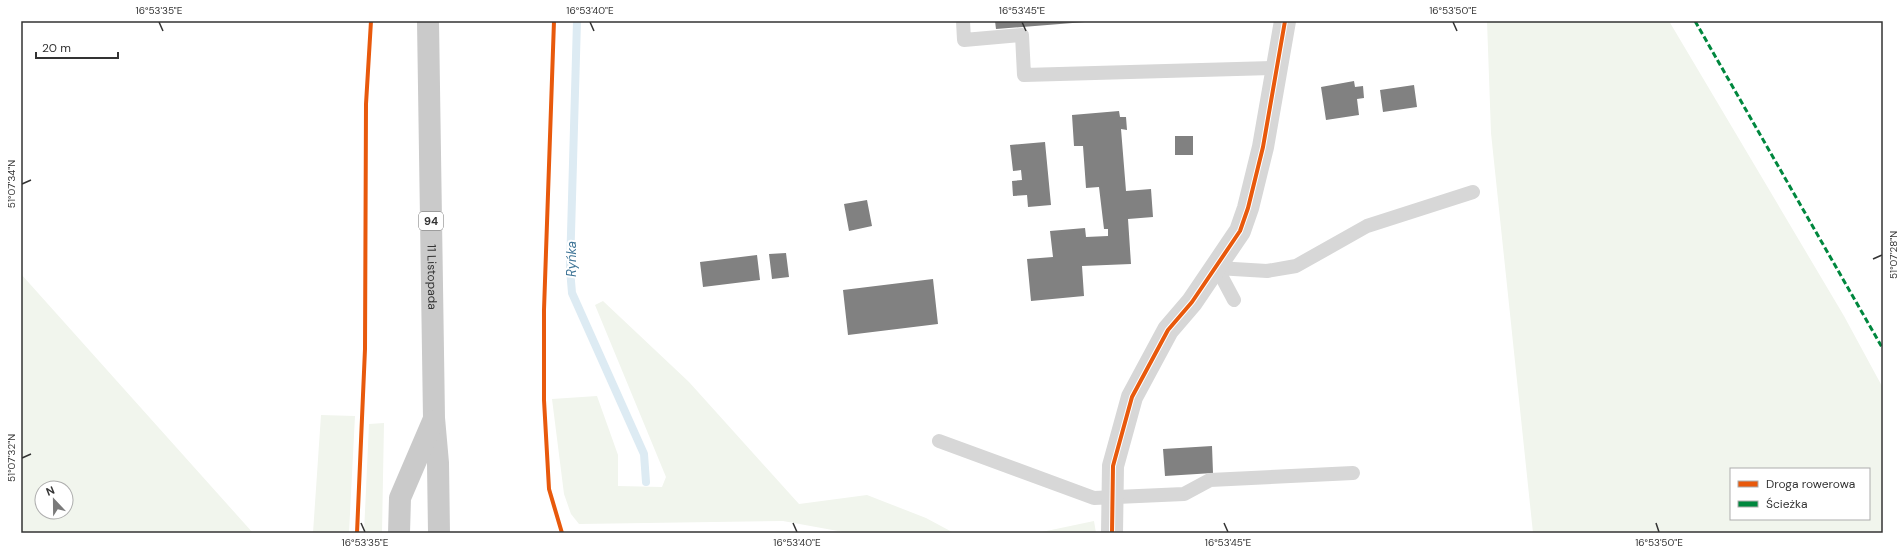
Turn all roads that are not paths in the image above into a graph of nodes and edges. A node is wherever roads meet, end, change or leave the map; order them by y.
1 (428, 21) edge
2 (963, 21) edge
3 (1285, 21) edge
4 (1276, 68) junction
5 (1473, 192) dead end
6 (1217, 268) junction
7 (1234, 300) dead end
8 (434, 418) junction
9 (939, 441) dead end
10 (1353, 474) dead end
11 (1111, 498) junction
12 (399, 533) edge
13 (439, 533) edge
14 (1112, 533) edge

1 - 8 main road, 11 Listopada / 94
2 - 4 lane
3 - 4 street
4 - 6 street
5 - 6 lane
6 - 7 lane
6 - 11 street
8 - 12 main road
8 - 13 main road, 11 Listopada / 94
9 - 11 lane
10 - 11 lane
11 - 14 street

